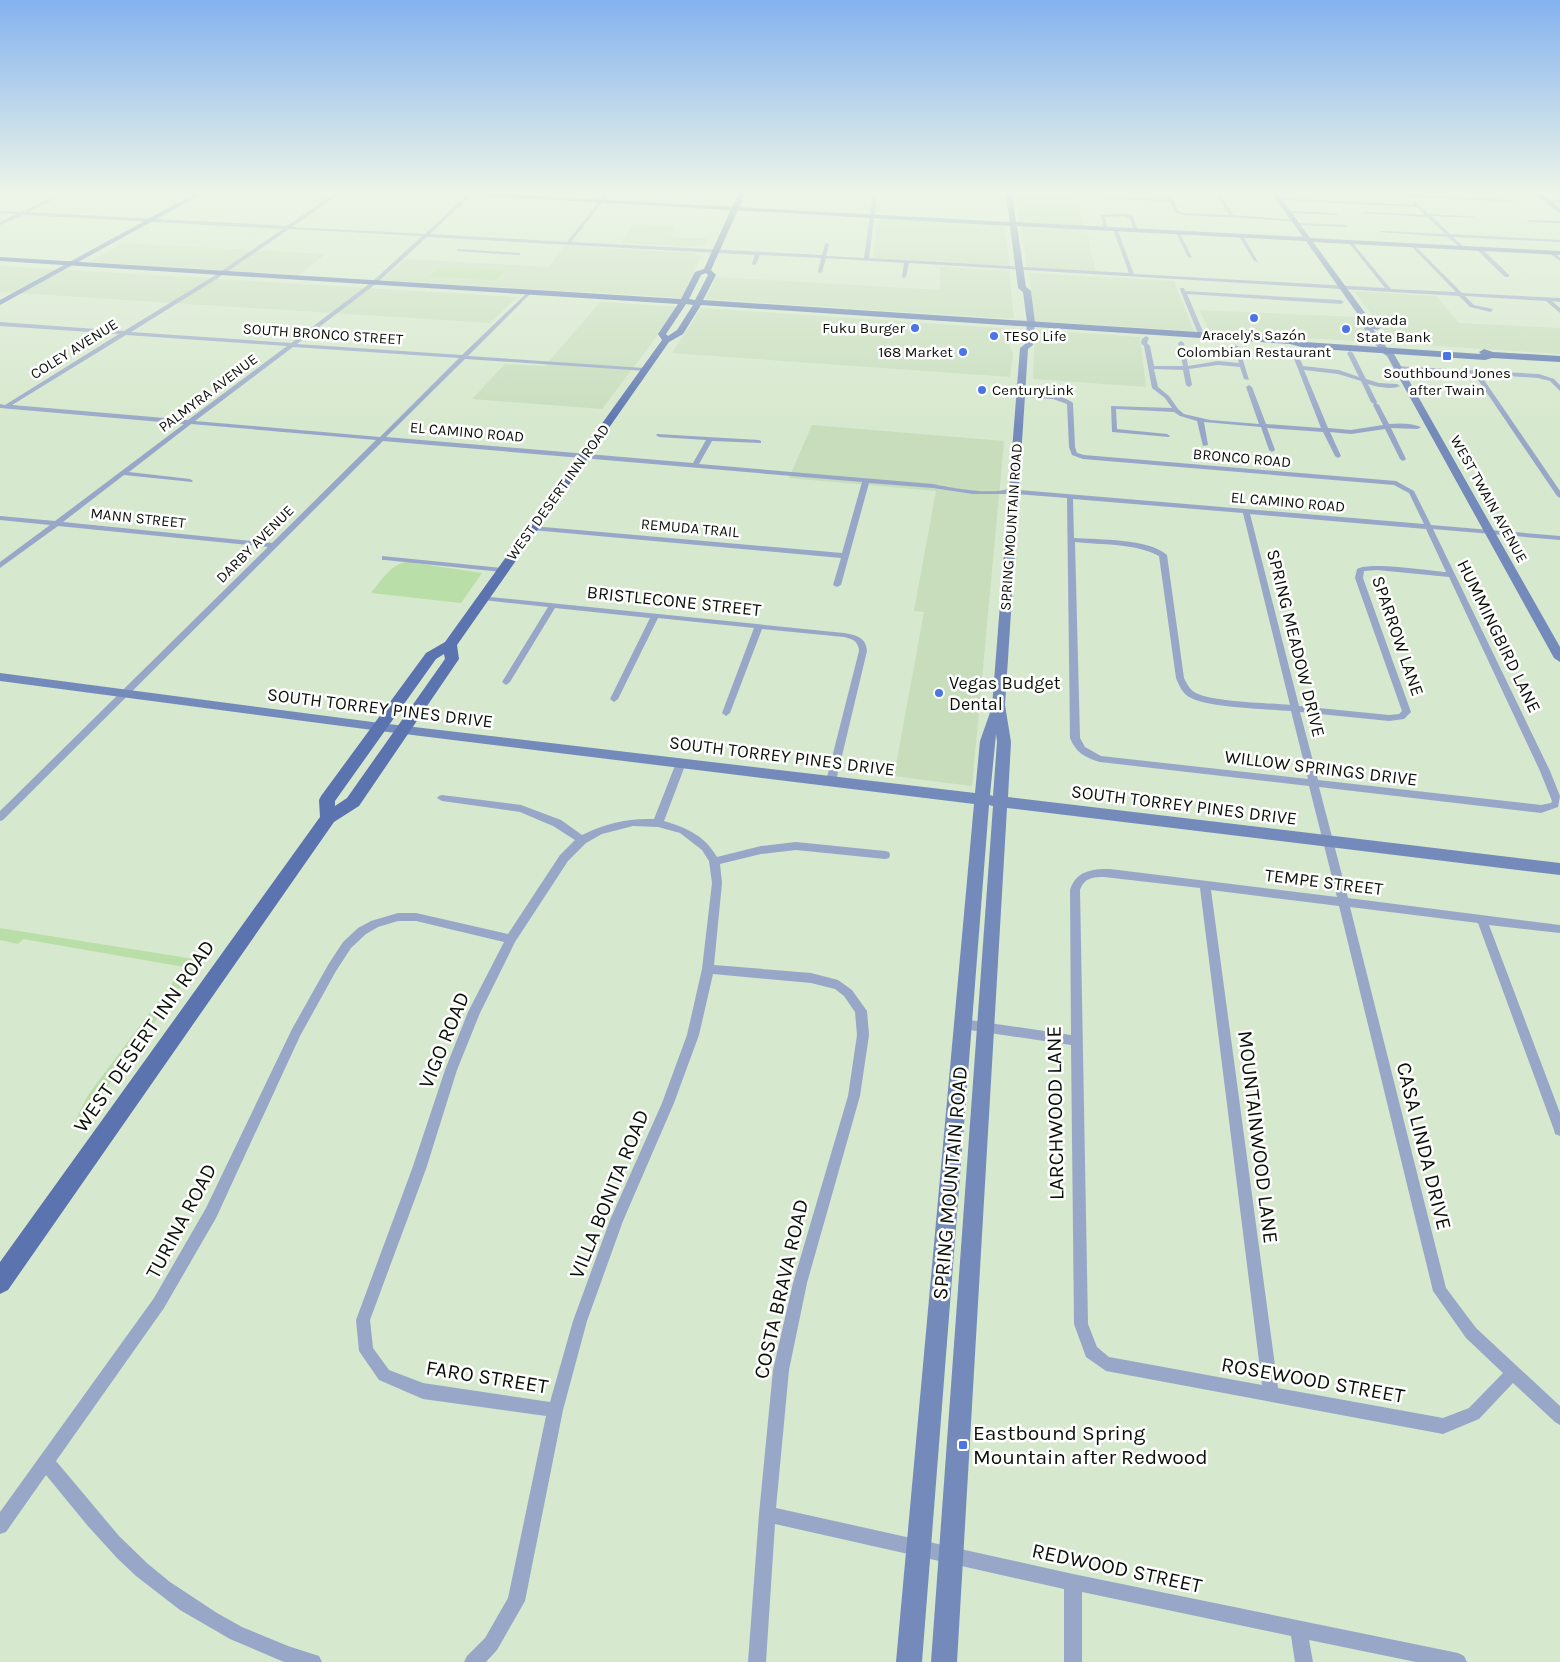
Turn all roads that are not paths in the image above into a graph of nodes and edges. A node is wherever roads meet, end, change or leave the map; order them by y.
1 (60, 272) edge
2 (162, 272) edge
3 (224, 272) edge
4 (385, 272) edge
5 (703, 272) edge
6 (709, 272) edge
7 (905, 272) edge
8 (1020, 272) edge
9 (1061, 272) edge
10 (1130, 272) edge
11 (1331, 272) edge
12 (1375, 272) edge
13 (1439, 272) edge
14 (1502, 272) edge
15 (219, 275) junction
16 (1132, 276) junction
17 (1507, 276) dead end
18 (904, 277) dead end
19 (1177, 279) junction
20 (371, 284) junction
21 (1343, 288) junction
22 (1390, 291) junction
23 (1183, 292) junction
24 (528, 293) junction
25 (1461, 294) junction
26 (1548, 300) junction
27 (1560, 300) edge
28 (684, 302) junction
29 (1341, 302) dead end
30 (0, 303) edge
31 (698, 303) junction
32 (1491, 310) dead end
33 (1560, 311) edge
34 (0, 324) edge
35 (1024, 330) junction
36 (124, 333) junction
37 (1145, 335) junction
38 (1202, 336) junction
39 (666, 340) junction
40 (1182, 343) dead end
41 (292, 345) junction
42 (1236, 346) dead end
43 (1388, 349) junction
44 (1294, 351) dead end
45 (1350, 353) dead end
46 (465, 356) junction
47 (1560, 359) edge
48 (1242, 365) junction
49 (1150, 367) junction
50 (1186, 367) junction
51 (1398, 367) junction
52 (1301, 368) junction
53 (644, 370) junction
54 (1476, 372) junction
55 (1247, 379) dead end
56 (1365, 381) junction
57 (1189, 385) dead end
58 (1249, 387) dead end
59 (1409, 387) junction
60 (1560, 388) edge
61 (1020, 395) junction
62 (2, 408) edge
63 (1175, 410) junction
64 (1200, 420) junction
65 (189, 422) junction
66 (1262, 426) junction
67 (1391, 426) junction
68 (1433, 429) junction
69 (1326, 430) junction
70 (659, 434) dead end
71 (1167, 436) dead end
72 (382, 438) junction
73 (710, 439) junction
74 (759, 442) dead end
75 (1205, 445) dead end
76 (1272, 450) dead end
77 (583, 456) junction
78 (1338, 456) dead end
79 (1403, 459) dead end
80 (696, 464) junction
81 (122, 473) junction
82 (866, 480) junction
83 (190, 481) dead end
84 (1403, 485) joint
85 (1014, 492) junction
86 (1560, 496) edge
87 (1070, 497) junction
88 (1246, 512) junction
89 (0, 518) edge
90 (57, 523) junction
91 (1429, 527) junction
92 (532, 528) junction
93 (1490, 532) junction
94 (1560, 538) edge
95 (1072, 540) junction
96 (274, 545) junction
97 (846, 556) junction
98 (385, 558) dead end
99 (0, 566) edge
100 (502, 570) junction
101 (1451, 574) junction
102 (838, 585) dead end
103 (483, 598) junction
104 (553, 605) junction
105 (655, 616) junction
106 (759, 626) junction
107 (450, 645) junction
108 (1560, 658) edge
109 (0, 677) edge
110 (506, 682) dead end
111 (124, 694) junction
112 (614, 700) dead end
113 (1296, 709) junction
114 (726, 712) dead end
115 (380, 727) junction
116 (404, 730) junction
117 (681, 762) junction
118 (831, 781) junction
119 (1314, 783) junction
120 (442, 798) dead end
121 (991, 800) junction
122 (1556, 805) joint
123 (0, 817) edge
124 (328, 818) junction
125 (658, 823) junction
126 (582, 840) junction
127 (1328, 841) junction
128 (885, 855) dead end
129 (714, 862) junction
130 (1560, 869) edge
131 (1083, 876) joint
132 (1205, 885) junction
133 (1342, 902) junction
134 (1482, 919) junction
135 (1560, 929) edge
136 (511, 940) junction
137 (708, 969) junction
138 (963, 1024) junction
139 (985, 1027) junction
140 (1077, 1042) junction
141 (1560, 1130) edge
142 (0, 1282) edge
143 (366, 1351) joint
144 (1091, 1352) joint
145 (1513, 1373) junction
146 (1271, 1394) junction
147 (555, 1410) junction
148 (1560, 1417) edge
149 (46, 1462) junction
150 (767, 1514) junction
151 (0, 1526) edge
152 (919, 1548) junction
153 (951, 1555) junction
154 (1073, 1582) junction
155 (1299, 1629) junction
156 (313, 1662) edge
157 (473, 1662) edge
158 (757, 1662) edge
159 (909, 1662) edge
160 (944, 1662) edge
161 (1073, 1662) edge
162 (1304, 1662) edge
163 (1458, 1662) edge

1 - 30 street
2 - 15 main road
3 - 15 street, COLEY AVENUE
4 - 20 street, PALMYRA AVENUE
5 - 28 main road, WEST DESERT INN ROAD
6 - 31 main road, WEST DESERT INN ROAD
7 - 18 street
8 - 35 street, SPRING MOUNTAIN ROAD
9 - 16 street
10 - 16 street
11 - 21 street, WEST TWAIN AVENUE
12 - 22 street
13 - 25 street
14 - 17 street
15 - 20 main road
15 - 36 street, COLEY AVENUE
16 - 19 street
19 - 21 street
19 - 23 street
20 - 24 main road
20 - 41 street, PALMYRA AVENUE
21 - 22 street
21 - 43 street, WEST TWAIN AVENUE
22 - 25 street
23 - 29 street
23 - 38 street
24 - 28 main road
24 - 46 street, DARBY AVENUE
25 - 26 street
25 - 32 street
26 - 27 street
26 - 33 street
28 - 31 main road
28 - 39 main road, WEST DESERT INN ROAD
31 - 35 main road
31 - 39 main road, WEST DESERT INN ROAD
34 - 36 street, SOUTH BRONCO STREET
35 - 37 main road
35 - 61 street, SPRING MOUNTAIN ROAD
36 - 41 street, SOUTH BRONCO STREET
36 - 62 street, COLEY AVENUE
37 - 38 main road
37 - 49 street
38 - 43 main road
39 - 53 main road, WEST DESERT INN ROAD
40 - 50 street
41 - 46 street, SOUTH BRONCO STREET
41 - 65 street, PALMYRA AVENUE
42 - 48 street
43 - 47 main road
43 - 51 street, WEST TWAIN AVENUE
44 - 52 street
45 - 56 street
46 - 53 street, SOUTH BRONCO STREET
46 - 72 street, DARBY AVENUE
48 - 50 street
48 - 55 street
49 - 50 street
49 - 63 street
50 - 57 street
51 - 54 street
51 - 59 street, WEST TWAIN AVENUE
52 - 56 street
52 - 69 street
53 - 77 main road, WEST DESERT INN ROAD
54 - 60 street
54 - 86 street
56 - 59 street
56 - 67 street
58 - 66 street
59 - 68 street, WEST TWAIN AVENUE
61 - 84 street, BRONCO ROAD
61 - 85 street, SPRING MOUNTAIN ROAD
62 - 65 street, EL CAMINO ROAD
63 - 64 street
63 - 71 street
64 - 66 street
64 - 75 street
65 - 72 street, EL CAMINO ROAD
65 - 81 street, PALMYRA AVENUE
66 - 69 street
66 - 76 street
67 - 68 street
67 - 69 street
67 - 79 street
68 - 93 street, WEST TWAIN AVENUE
69 - 78 street
70 - 73 street
72 - 77 street, EL CAMINO ROAD
72 - 96 street, DARBY AVENUE
73 - 74 street
73 - 80 street
77 - 80 street, EL CAMINO ROAD
77 - 92 main road, WEST DESERT INN ROAD
80 - 82 street, EL CAMINO ROAD
81 - 83 street
81 - 90 street, PALMYRA AVENUE
82 - 85 street, EL CAMINO ROAD
82 - 97 street
84 - 91 street, HUMMINGBIRD LANE
85 - 87 street, EL CAMINO ROAD
85 - 121 street, SPRING MOUNTAIN ROAD
87 - 88 street, EL CAMINO ROAD
87 - 95 street
88 - 91 street, EL CAMINO ROAD
88 - 113 street, SPRING MEADOW DRIVE
89 - 90 street, MANN STREET
90 - 96 street, MANN STREET
90 - 99 street, PALMYRA AVENUE
91 - 93 street, EL CAMINO ROAD
91 - 101 street, HUMMINGBIRD LANE
92 - 97 street, REMUDA TRAIL
92 - 100 main road, WEST DESERT INN ROAD
93 - 94 street, EL CAMINO ROAD
93 - 108 street, WEST TWAIN AVENUE
95 - 113 street
95 - 119 street, WILLOW SPRINGS DRIVE
96 - 111 street, DARBY AVENUE
97 - 102 street
98 - 100 street
100 - 103 main road, WEST DESERT INN ROAD
101 - 113 street, SPARROW LANE
101 - 122 street, HUMMINGBIRD LANE
103 - 104 street, BRISTLECONE STREET
103 - 107 main road, WEST DESERT INN ROAD
104 - 105 street, BRISTLECONE STREET
104 - 110 street
105 - 106 street, BRISTLECONE STREET
105 - 112 street
106 - 114 street
106 - 118 street, BRISTLECONE STREET
107 - 115 main road, WEST DESERT INN ROAD
107 - 116 main road, WEST DESERT INN ROAD
109 - 111 street, SOUTH TORREY PINES DRIVE
111 - 115 street, SOUTH TORREY PINES DRIVE
111 - 123 street, DARBY AVENUE
113 - 119 street, SPRING MEADOW DRIVE
115 - 116 street, SOUTH TORREY PINES DRIVE
115 - 124 main road, WEST DESERT INN ROAD
116 - 117 street, SOUTH TORREY PINES DRIVE
116 - 124 main road, WEST DESERT INN ROAD
117 - 118 street, SOUTH TORREY PINES DRIVE
117 - 125 street
118 - 121 street, SOUTH TORREY PINES DRIVE
119 - 122 street, WILLOW SPRINGS DRIVE
119 - 127 street, SPRING MEADOW DRIVE
120 - 126 street
121 - 127 street, SOUTH TORREY PINES DRIVE
121 - 138 street, SPRING MOUNTAIN ROAD
121 - 139 street, SPRING MOUNTAIN ROAD
124 - 142 main road, WEST DESERT INN ROAD
125 - 126 street, VIGO ROAD
125 - 129 street
126 - 136 street, VIGO ROAD
127 - 130 street, SOUTH TORREY PINES DRIVE
127 - 133 street, CASA LINDA DRIVE
128 - 129 street
129 - 137 street, VILLA BONITA ROAD
131 - 132 street, TEMPE STREET
131 - 140 street, LARCHWOOD LANE
132 - 133 street, TEMPE STREET
132 - 146 street, MOUNTAINWOOD LANE
133 - 134 street, TEMPE STREET
133 - 145 street, CASA LINDA DRIVE
134 - 135 street, TEMPE STREET
134 - 141 street
136 - 143 street, VIGO ROAD
136 - 149 street, TURINA ROAD
137 - 147 street, VILLA BONITA ROAD
137 - 150 street, COSTA BRAVA ROAD
138 - 139 street
138 - 152 street, SPRING MOUNTAIN ROAD
139 - 140 street
139 - 153 street, SPRING MOUNTAIN ROAD
140 - 144 street, LARCHWOOD LANE
143 - 147 street, FARO STREET
144 - 146 street, ROSEWOOD STREET
145 - 146 street, ROSEWOOD STREET
145 - 148 street, CASA LINDA DRIVE
147 - 157 street, VILLA BONITA ROAD
149 - 151 street, TURINA ROAD
149 - 156 street
150 - 152 street, REDWOOD STREET
150 - 158 street, COSTA BRAVA ROAD
152 - 153 street, REDWOOD STREET
152 - 159 street, SPRING MOUNTAIN ROAD
153 - 154 street, REDWOOD STREET
153 - 160 street, SPRING MOUNTAIN ROAD
154 - 155 street, REDWOOD STREET
154 - 161 street
155 - 162 street
155 - 163 street, REDWOOD STREET

